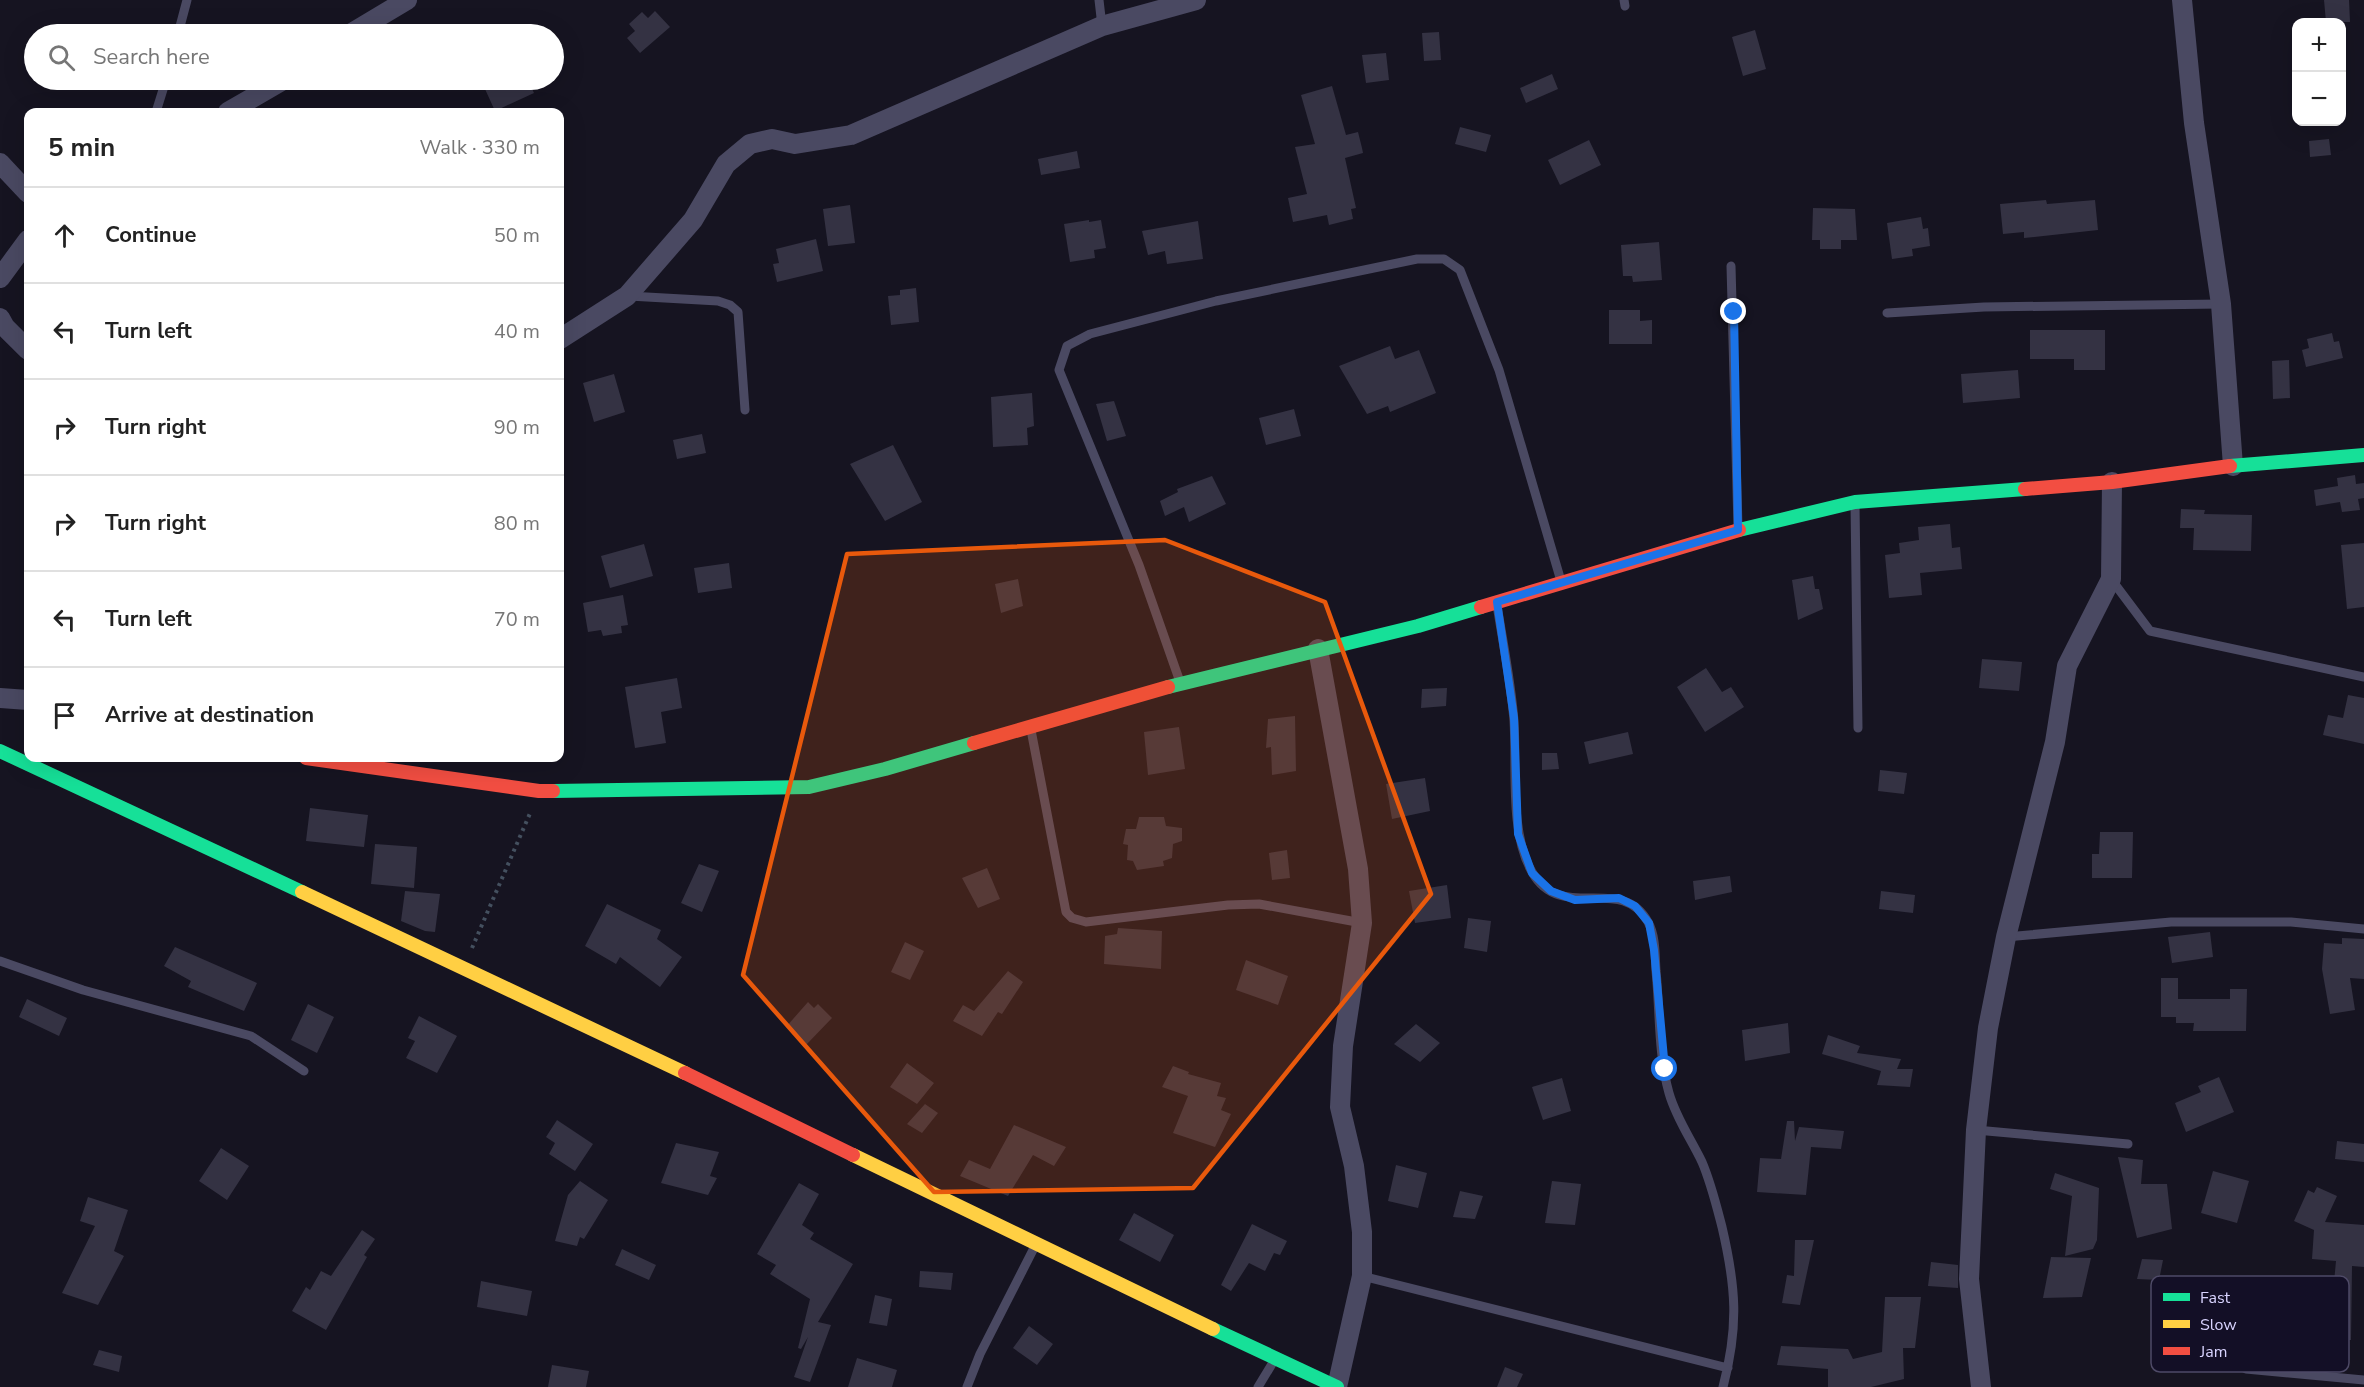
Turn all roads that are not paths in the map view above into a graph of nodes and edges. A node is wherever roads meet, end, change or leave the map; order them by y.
1 (187, 0) edge
2 (407, 0) edge
3 (1099, 0) edge
4 (1196, 0) edge
5 (2182, 0) edge
6 (181, 24) edge
7 (367, 24) edge
8 (1102, 26) junction
9 (163, 90) edge
10 (266, 90) edge
11 (157, 108) edge
12 (235, 108) edge
13 (0, 163) edge
14 (24, 189) edge
15 (24, 245) edge
16 (1731, 266) dead end
17 (0, 278) edge
18 (627, 296) junction
19 (2221, 304) junction
20 (1887, 313) dead end
21 (0, 318) edge
22 (564, 336) edge
23 (24, 346) edge
24 (745, 410) dead end
25 (2364, 455) edge
26 (2233, 466) junction
27 (2112, 482) junction
28 (1855, 502) junction
29 (1738, 530) junction
30 (2111, 579) junction
31 (1562, 581) junction
32 (1497, 602) junction
33 (1318, 649) junction
34 (2364, 677) edge
35 (1181, 683) junction
36 (0, 698) edge
37 (24, 700) edge
38 (1031, 726) junction
39 (1858, 728) dead end
40 (0, 751) edge
41 (334, 762) edge
42 (1362, 923) junction
43 (2364, 929) edge
44 (2006, 937) junction
45 (0, 961) edge
46 (304, 1071) dead end
47 (1977, 1130) junction
48 (2128, 1144) dead end
49 (1036, 1245) junction
50 (1362, 1276) junction
51 (1276, 1357) junction
52 (1728, 1368) junction
53 (2278, 1372) edge
54 (2364, 1380) edge
55 (967, 1387) edge
56 (1258, 1387) edge
57 (1337, 1387) edge
58 (1723, 1387) edge
59 (1981, 1387) edge

1 - 6 lane
2 - 7 street
3 - 8 lane
4 - 8 street
5 - 19 street
8 - 18 street
9 - 11 lane
10 - 12 street
13 - 14 street
15 - 17 street
16 - 29 lane
18 - 22 street
18 - 24 lane
19 - 20 lane
19 - 26 street
21 - 23 street
25 - 26 street
26 - 27 street
27 - 28 street
27 - 30 street
28 - 29 street
28 - 39 lane
29 - 31 street
30 - 34 lane
30 - 44 street
31 - 32 street
31 - 35 lane
32 - 33 street
32 - 52 lane
33 - 35 street
33 - 42 street
35 - 38 street
36 - 37 street
38 - 41 street
38 - 42 lane
40 - 49 street
42 - 50 street
43 - 44 lane
44 - 47 street
45 - 46 lane
47 - 48 lane
47 - 59 street
49 - 51 street
49 - 55 lane
50 - 52 lane
50 - 57 street
51 - 56 lane
51 - 57 street
52 - 58 lane
53 - 54 lane

